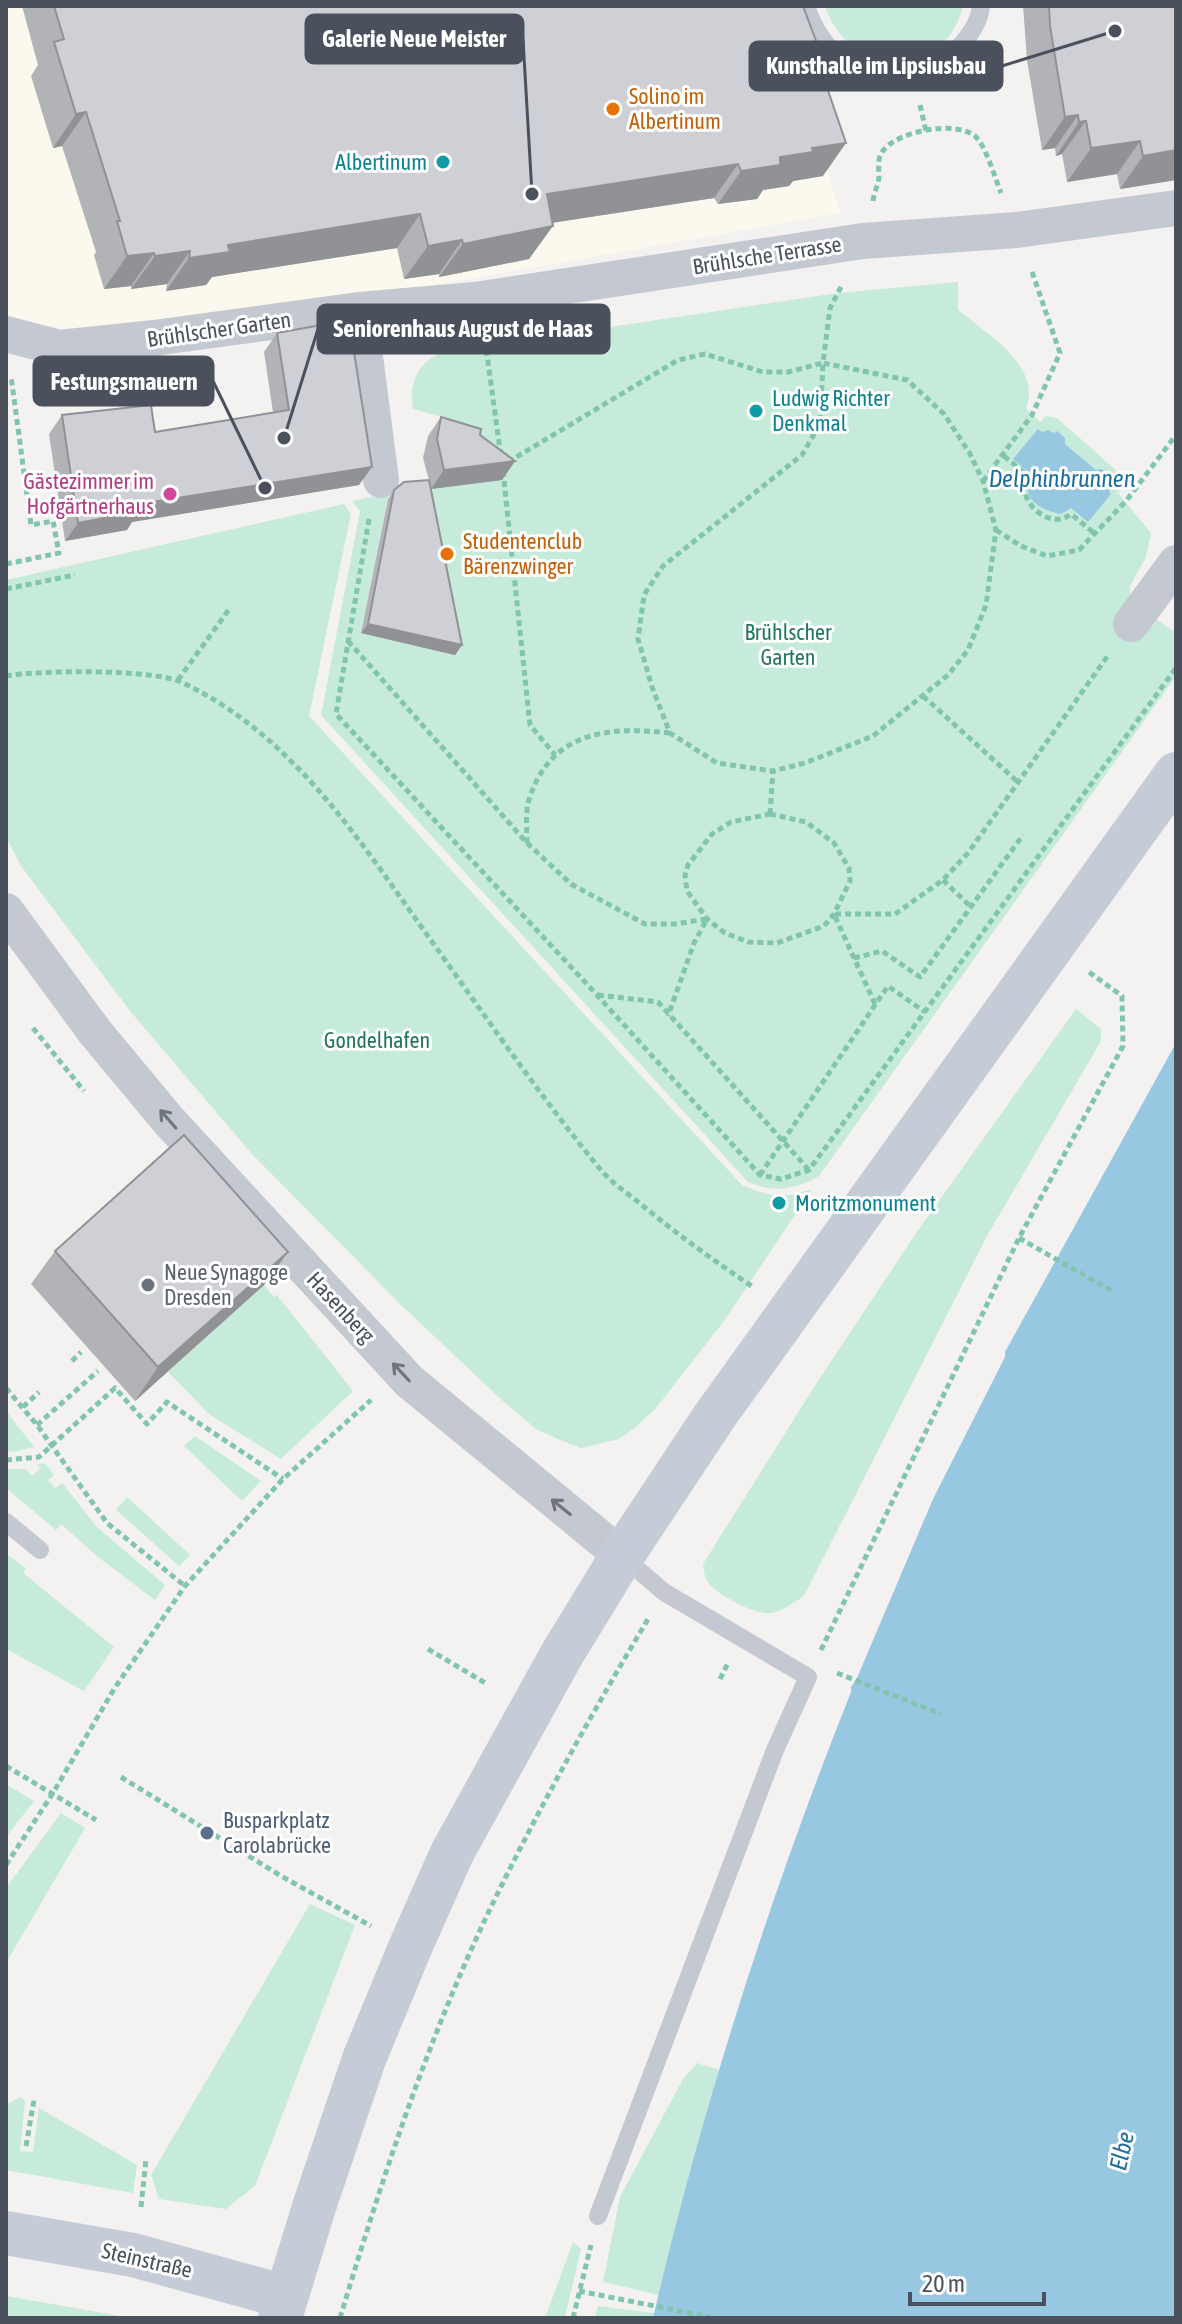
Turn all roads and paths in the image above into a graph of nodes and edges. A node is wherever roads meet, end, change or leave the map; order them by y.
1 (806, 6) edge
2 (981, 6) edge
3 (920, 107) dead end
4 (926, 131) junction
5 (987, 158) dead end
6 (879, 175) dead end
7 (1176, 208) edge
8 (1017, 230) junction
9 (830, 308) dead end
10 (359, 310) junction
11 (6, 334) edge
12 (487, 345) dead end
13 (823, 363) junction
14 (11, 376) dead end
15 (1176, 435) edge
16 (1004, 456) junction
17 (503, 465) junction
18 (381, 480) joint
19 (983, 481) junction
20 (996, 530) junction
21 (1094, 533) junction
22 (1176, 563) edge
23 (6, 564) edge
24 (75, 575) dead end
25 (6, 589) edge
26 (230, 608) dead end
27 (1131, 624) joint
28 (348, 640) junction
29 (1176, 668) edge
30 (6, 676) edge
31 (178, 680) junction
32 (923, 696) junction
33 (670, 733) junction
34 (555, 755) junction
35 (773, 771) junction
36 (1176, 774) edge
37 (1018, 782) junction
38 (770, 814) junction
39 (1023, 835) dead end
40 (527, 843) junction
41 (943, 880) junction
42 (970, 906) junction
43 (6, 911) edge
44 (834, 914) junction
45 (707, 919) junction
46 (854, 958) junction
47 (1089, 972) dead end
48 (597, 995) junction
49 (875, 1004) junction
50 (925, 1012) junction
51 (668, 1016) junction
52 (33, 1028) dead end
53 (84, 1091) dead end
54 (783, 1141) junction
55 (809, 1170) junction
56 (760, 1175) junction
57 (1019, 1238) junction
58 (758, 1290) dead end
59 (1112, 1291) dead end
60 (81, 1352) dead end
61 (72, 1361) dead end
62 (98, 1371) dead end
63 (6, 1388) edge
64 (39, 1392) dead end
65 (376, 1395) dead end
66 (23, 1407) junction
67 (37, 1425) junction
68 (53, 1446) junction
69 (6, 1460) edge
70 (283, 1479) junction
71 (6, 1522) edge
72 (40, 1550) dead end
73 (622, 1556) junction
74 (185, 1586) junction
75 (664, 1592) junction
76 (428, 1649) dead end
77 (811, 1671) junction
78 (487, 1684) dead end
79 (941, 1714) dead end
80 (6, 1766) edge
81 (121, 1777) dead end
82 (53, 1793) junction
83 (96, 1820) dead end
84 (6, 1865) edge
85 (372, 1926) dead end
86 (34, 2100) dead end
87 (26, 2146) dead end
88 (146, 2159) dead end
89 (141, 2207) dead end
90 (598, 2216) joint
91 (6, 2233) edge
92 (579, 2291) junction
93 (283, 2308) edge
94 (710, 2317) edge
95 (340, 2318) edge
96 (573, 2318) edge

1 - 2 lane
3 - 4 path
4 - 5 path
4 - 6 path
7 - 8 street, Brühlsche Terrasse
8 - 10 street, Brühlsche Terrasse
8 - 16 path
9 - 13 path
10 - 11 street, Brühlscher Garten
10 - 18 street
12 - 17 path
13 - 17 path
13 - 19 path
13 - 33 path
14 - 23 path
15 - 21 path
16 - 19 path
16 - 21 path
17 - 34 path
18 - 28 path
19 - 20 path
20 - 21 path
20 - 32 path
22 - 27 street
24 - 25 path
26 - 31 path
27 - 37 path
28 - 40 path
28 - 48 path
29 - 50 path
30 - 31 path
31 - 58 path
32 - 35 path
32 - 37 path
33 - 34 path
33 - 35 path
34 - 40 path
35 - 38 path
36 - 73 main road
37 - 41 path
38 - 44 path
38 - 45 path
39 - 42 path
40 - 45 path
41 - 42 path
41 - 44 path
42 - 46 path
73 -> 43 street, Hasenberg
44 - 45 path
44 - 46 path
45 - 51 path
46 - 49 path
47 - 57 path
48 - 51 path
48 - 56 path
49 - 50 path
49 - 54 path
50 - 55 path
51 - 54 path
52 - 53 path
54 - 55 path
54 - 56 path
55 - 56 path
57 - 59 path
57 - 77 path
60 - 61 path
62 - 67 path
63 - 66 path
64 - 66 path
65 - 70 path
66 - 67 path
67 - 68 path
68 - 69 path
68 - 70 path
68 - 74 path
70 - 74 path
71 - 72 lane
73 - 75 lane
73 - 93 main road
74 - 82 path
75 - 77 lane
75 - 95 path
76 - 78 path
77 - 79 path
77 - 90 lane
80 - 82 path
81 - 85 path
82 - 83 path
82 - 84 path
86 - 87 path
88 - 89 path
90 - 92 path
91 - 93 main road, Steinstraße
92 - 94 path
92 - 96 path

